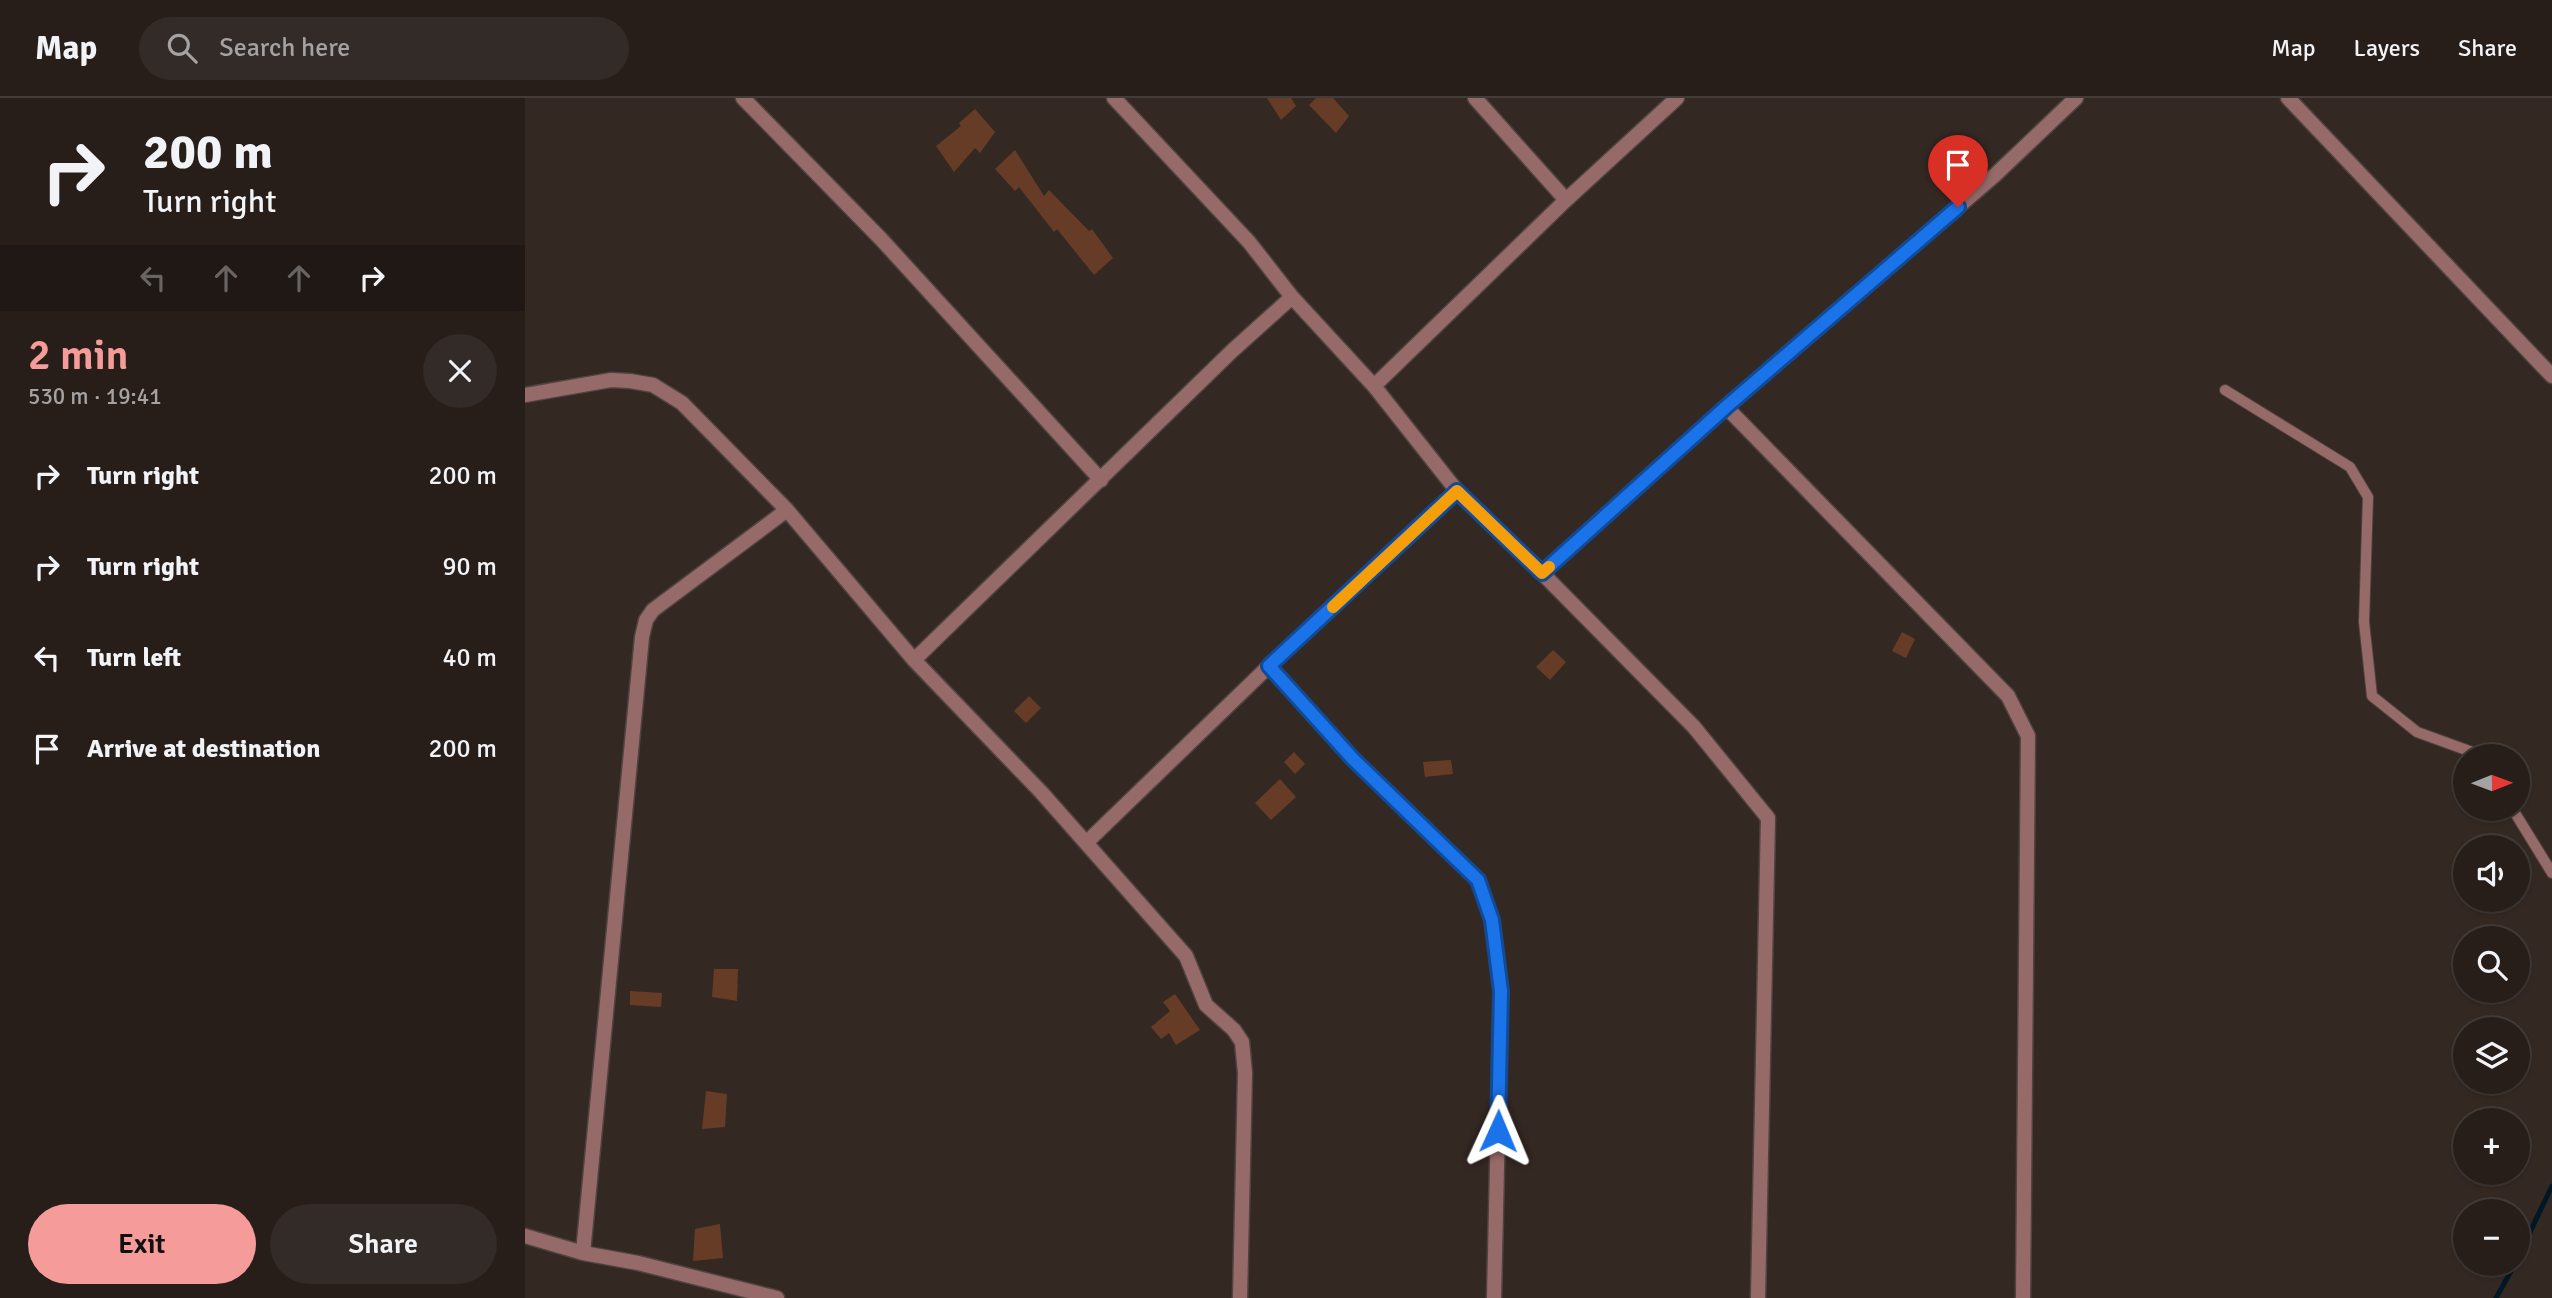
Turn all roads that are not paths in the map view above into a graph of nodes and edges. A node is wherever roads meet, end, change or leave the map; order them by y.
1 (743, 98) edge
2 (1114, 98) edge
3 (1475, 98) edge
4 (1677, 98) edge
5 (2075, 98) edge
6 (2288, 98) edge
7 (1566, 200) junction
8 (1292, 297) junction
9 (2552, 376) edge
10 (1374, 386) junction
11 (2225, 390) dead end
12 (525, 395) edge
13 (1726, 407) junction
14 (1101, 480) junction
15 (1457, 491) junction
16 (787, 510) junction
17 (1542, 573) junction
18 (914, 660) junction
19 (1269, 666) junction
20 (2453, 745) edge
21 (2520, 821) edge
22 (1087, 842) junction
23 (2552, 873) edge
24 (525, 1236) edge
25 (583, 1253) junction
26 (777, 1298) edge
27 (1240, 1298) edge
28 (1494, 1298) edge
29 (1758, 1298) edge
30 (2024, 1298) edge

1 - 14 street
2 - 8 street
3 - 7 street
4 - 7 street
5 - 13 street
6 - 9 street
7 - 10 street
8 - 10 street
8 - 14 street
10 - 15 street
11 - 20 lane
12 - 16 street
13 - 17 street
13 - 30 street
14 - 18 street
15 - 17 street
15 - 19 street
16 - 18 street
16 - 25 street
17 - 29 street
18 - 22 street
19 - 22 street
19 - 28 street
21 - 23 lane
22 - 27 street
24 - 25 street
25 - 26 street

